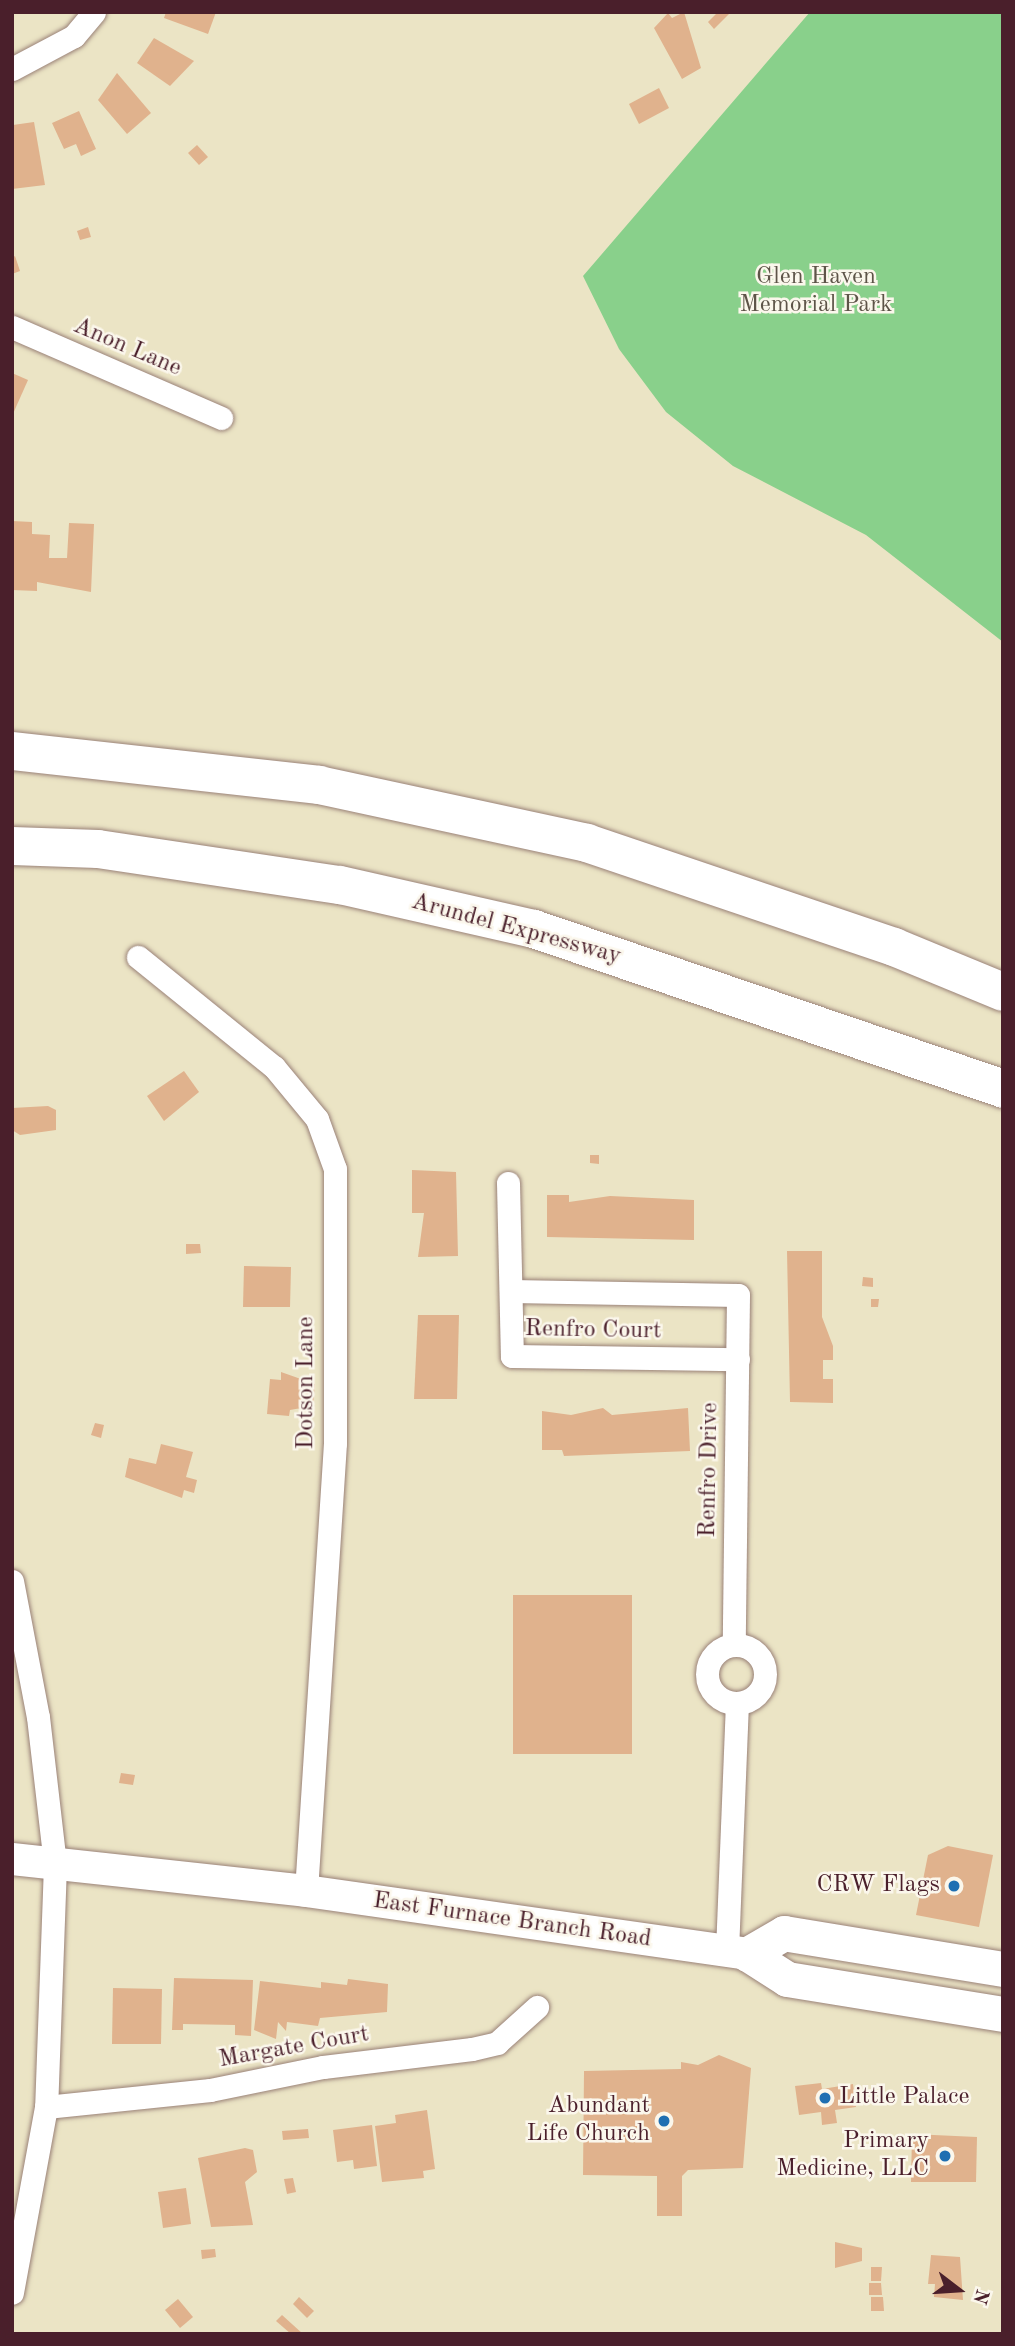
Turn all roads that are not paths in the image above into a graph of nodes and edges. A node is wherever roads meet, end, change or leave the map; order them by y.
1 (94, 12) edge
2 (12, 69) edge
3 (12, 327) edge
4 (221, 418) dead end
5 (12, 751) edge
6 (12, 846) edge
7 (138, 957) dead end
8 (1003, 992) edge
9 (1002, 1089) edge
10 (508, 1183) dead end
11 (510, 1291) junction
12 (738, 1295) joint
13 (738, 1359) junction
14 (12, 1581) edge
15 (734, 1645) junction
16 (737, 1704) junction
17 (12, 1859) edge
18 (55, 1865) junction
19 (306, 1891) junction
20 (737, 1952) junction
21 (1003, 1969) edge
22 (537, 2007) dead end
23 (1003, 2014) edge
24 (46, 2107) junction
25 (12, 2293) edge

1 - 2 street
3 - 4 street, Anon Lane
5 - 8 highway
6 - 9 highway, Arundel Expressway
7 - 19 street, Dotson Lane
10 - 11 street, Renfro Court
11 - 12 street, Renfro Court
11 - 13 street, Renfro Court
12 - 13 street, Renfro Drive
13 - 15 street, Renfro Drive
14 - 18 street
15 - 16 street
15 - 16 street
16 - 20 street
17 - 18 main road, East Furnace Branch Road
18 - 19 main road, East Furnace Branch Road
18 - 24 street
19 - 20 main road, East Furnace Branch Road
20 - 21 main road
20 - 23 main road, East Furnace Branch Road
22 - 24 street, Margate Court
24 - 25 street

